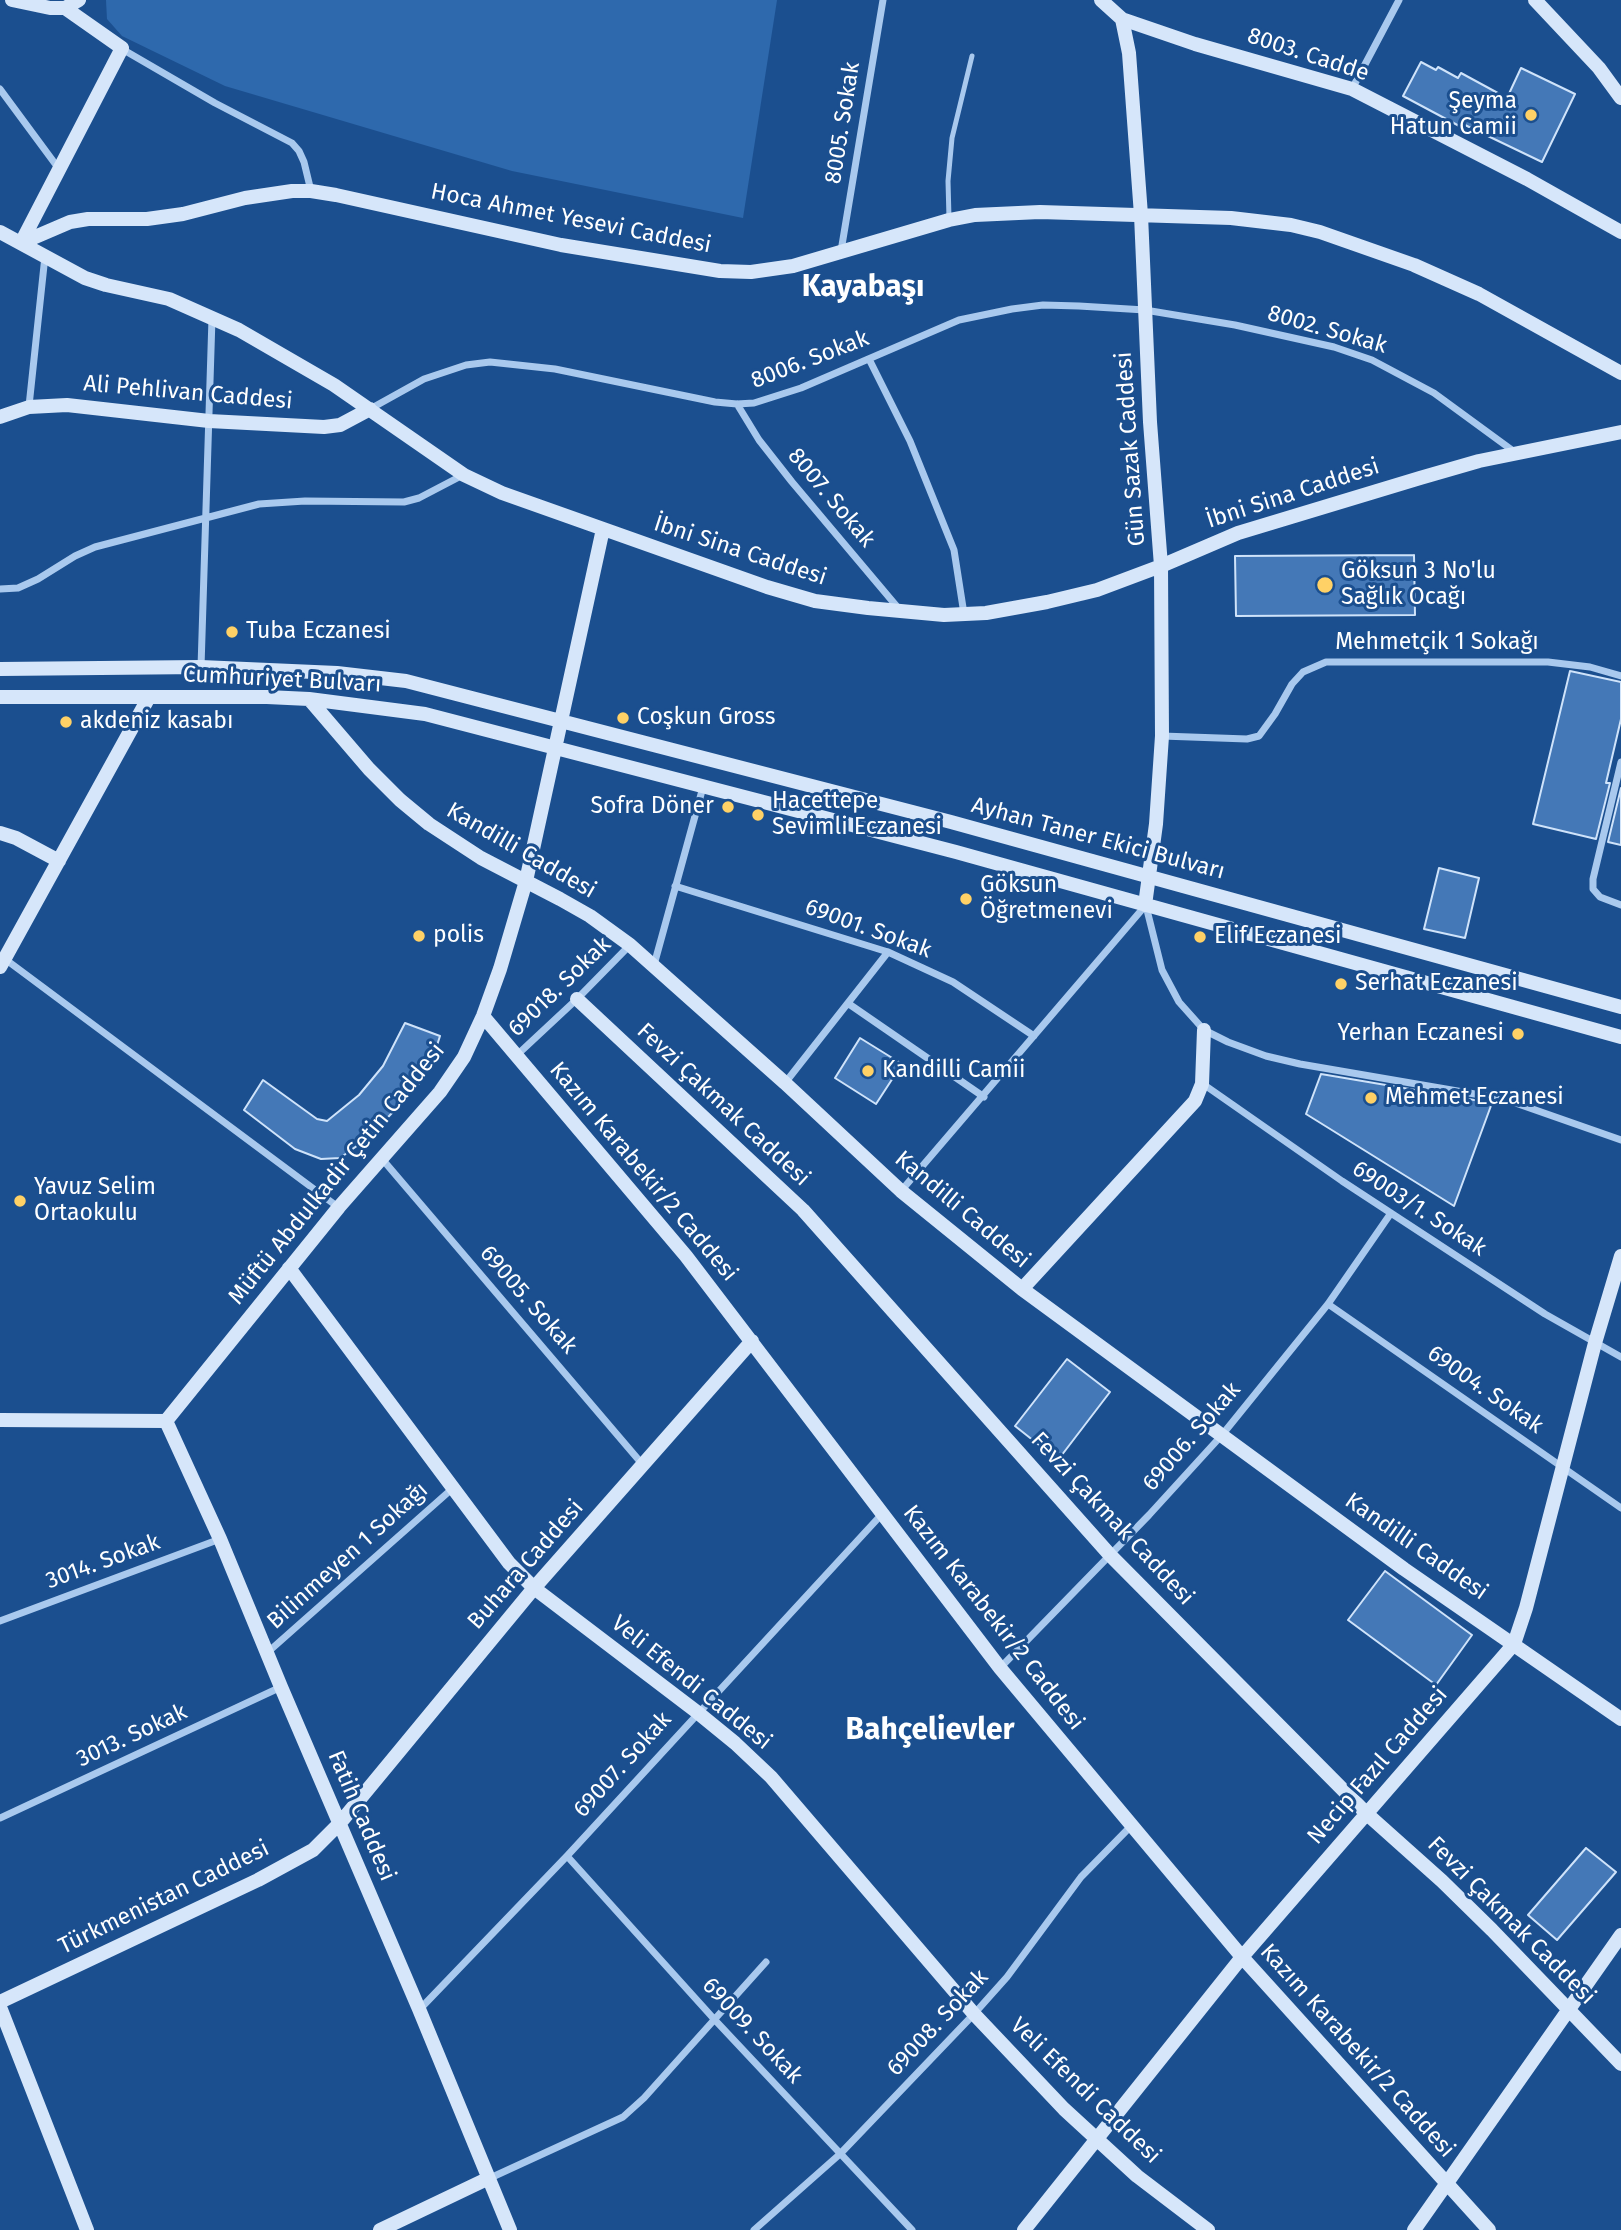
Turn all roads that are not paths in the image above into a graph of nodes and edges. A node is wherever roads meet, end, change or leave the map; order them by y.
1 (12, 0) edge
2 (79, 0) edge
3 (883, 0) edge
4 (1101, 0) edge
5 (1399, 0) edge
6 (1535, 0) edge
7 (65, 9) junction
8 (1122, 19) junction
9 (122, 48) junction
10 (972, 55) dead end
11 (0, 89) edge
12 (1352, 89) junction
13 (1619, 91) edge
14 (59, 169) junction
15 (312, 191) junction
16 (1141, 215) junction
17 (949, 220) junction
18 (0, 232) edge
19 (1621, 232) edge
20 (21, 243) junction
21 (841, 252) junction
22 (45, 256) junction
23 (1145, 310) junction
24 (212, 318) junction
25 (869, 359) junction
26 (1621, 373) edge
27 (737, 404) junction
28 (29, 407) junction
29 (370, 409) junction
30 (0, 416) edge
31 (209, 421) junction
32 (1621, 432) edge
33 (1517, 453) junction
34 (464, 475) junction
35 (205, 518) junction
36 (603, 529) junction
37 (1161, 566) junction
38 (0, 589) edge
39 (901, 612) junction
40 (964, 614) junction
41 (201, 667) junction
42 (0, 669) edge
43 (1621, 676) edge
44 (149, 696) junction
45 (0, 698) edge
46 (309, 699) junction
47 (562, 720) junction
48 (1162, 736) junction
49 (556, 749) junction
50 (1621, 762) edge
51 (703, 787) junction
52 (0, 833) edge
53 (59, 860) junction
54 (1149, 877) junction
55 (526, 881) junction
56 (675, 886) junction
57 (1146, 905) junction
58 (1621, 905) edge
59 (630, 945) junction
60 (888, 953) junction
61 (2, 963) edge
62 (654, 965) junction
63 (577, 999) junction
64 (849, 1004) junction
65 (1621, 1007) edge
66 (483, 1016) junction
67 (1204, 1030) junction
68 (1034, 1036) junction
69 (1621, 1037) edge
70 (516, 1055) junction
71 (785, 1083) junction
72 (1202, 1084) junction
73 (984, 1097) junction
74 (1621, 1140) edge
75 (383, 1160) junction
76 (901, 1191) junction
77 (339, 1208) junction
78 (1391, 1213) junction
79 (1621, 1256) edge
80 (289, 1268) junction
81 (1022, 1289) junction
82 (1328, 1304) junction
83 (752, 1341) junction
84 (1595, 1343) junction
85 (1621, 1357) edge
86 (0, 1420) edge
87 (166, 1421) junction
88 (1222, 1435) junction
89 (643, 1465) junction
90 (1562, 1468) junction
91 (453, 1488) junction
92 (1621, 1508) edge
93 (882, 1514) junction
94 (220, 1539) junction
95 (1110, 1555) junction
96 (534, 1588) junction
97 (0, 1621) edge
98 (1514, 1644) junction
99 (268, 1652) junction
100 (1000, 1668) junction
101 (281, 1688) junction
102 (697, 1713) junction
103 (1621, 1719) edge
104 (1367, 1814) junction
105 (0, 1818) edge
106 (340, 1823) junction
107 (1132, 1825) junction
108 (567, 1856) junction
109 (1621, 1935) edge
110 (1242, 1957) junction
111 (766, 1962) dead end
112 (0, 2002) edge
113 (0, 2007) edge
114 (419, 2009) junction
115 (1569, 2011) junction
116 (974, 2014) junction
117 (714, 2019) junction
118 (1621, 2064) edge
119 (1097, 2140) junction
120 (841, 2154) junction
121 (487, 2179) junction
122 (1447, 2185) junction
123 (88, 2230) edge
124 (380, 2230) edge
125 (510, 2230) edge
126 (754, 2230) edge
127 (912, 2230) edge
128 (1024, 2230) edge
129 (1208, 2230) edge
130 (1414, 2230) edge
131 (1489, 2230) edge

1 - 7 street
2 - 7 street
3 - 21 street, 8005. Sokak
4 - 8 street
5 - 12 street
6 - 13 street
7 - 9 street
8 - 12 street, 8003. Cadde
8 - 16 street, Gün Sazak Caddesi
9 - 14 street
9 - 15 street
10 - 17 lane
11 - 14 street
12 - 19 street, 8003. Cadde
14 - 20 street
15 - 20 street, Hoca Ahmet Yesevi Caddesi
15 - 21 street, Hoca Ahmet Yesevi Caddesi
16 - 17 street, Hoca Ahmet Yesevi Caddesi
16 - 23 street, Gün Sazak Caddesi
16 - 26 street, Hoca Ahmet Yesevi Caddesi
17 - 21 street, Hoca Ahmet Yesevi Caddesi
18 - 20 street, İbni Sina Caddesi
20 - 22 street, İbni Sina Caddesi
22 - 24 street, İbni Sina Caddesi
22 - 28 street
23 - 25 street, 8006. Sokak
23 - 33 street, 8002. Sokak
23 - 37 street, Gün Sazak Caddesi
24 - 29 street, İbni Sina Caddesi
24 - 31 street
25 - 27 street, 8006. Sokak
25 - 40 street
27 - 29 street, 8006. Sokak
27 - 39 street, 8007. Sokak
28 - 30 street, Ali Pehlivan Caddesi
28 - 31 street, Ali Pehlivan Caddesi
29 - 31 street, Ali Pehlivan Caddesi
29 - 34 street, İbni Sina Caddesi
31 - 35 street
32 - 33 street, İbni Sina Caddesi
33 - 37 street, İbni Sina Caddesi
34 - 35 street
34 - 36 street, İbni Sina Caddesi
35 - 38 street
35 - 41 street
36 - 39 street, İbni Sina Caddesi
36 - 47 street, Müftü Abdulkadir Çetin Caddesi
37 - 40 street, İbni Sina Caddesi
37 - 48 street, Gün Sazak Caddesi
39 - 40 street, İbni Sina Caddesi
41 - 42 street, Cumhuriyet Bulvarı
41 - 47 street, Cumhuriyet Bulvarı
43 - 48 street, Mehmetçik 1 Sokağı
44 - 45 street, Cumhuriyet Bulvarı
44 - 46 street, Cumhuriyet Bulvarı
44 - 53 street
46 - 49 street, Cumhuriyet Bulvarı
46 - 55 street, Kandilli Caddesi
47 - 49 street, Müftü Abdulkadir Çetin Caddesi
47 - 54 street, Ayhan Taner Ekici Bulvarı
48 - 54 street, Gün Sazak Caddesi
49 - 51 street
49 - 55 street, Müftü Abdulkadir Çetin Caddesi
50 - 58 street
51 - 56 street
51 - 57 street
52 - 53 street
53 - 61 street
54 - 57 street, Gün Sazak Caddesi
54 - 65 street, Ayhan Taner Ekici Bulvarı
55 - 59 street, Kandilli Caddesi
55 - 66 street, Müftü Abdulkadir Çetin Caddesi
56 - 60 street, 69001. Sokak
56 - 62 street
57 - 67 street
57 - 68 street
57 - 69 street
59 - 62 street, Kandilli Caddesi
59 - 63 street, 69018. Sokak
60 - 64 street
60 - 68 street, 69001. Sokak
61 - 77 street
62 - 71 street, Kandilli Caddesi
63 - 70 street, 69018. Sokak
63 - 95 street, Fevzi Çakmak Caddesi
64 - 71 street
64 - 73 street
66 - 70 street, Kazım Karabekir/2 Caddesi
66 - 75 street, Müftü Abdulkadir Çetin Caddesi
67 - 72 street
67 - 74 street
68 - 73 street
70 - 83 street, Kazım Karabekir/2 Caddesi
71 - 76 street, Kandilli Caddesi
72 - 78 street, 69003/1. Sokak
72 - 81 street
73 - 76 street
75 - 77 street, Müftü Abdulkadir Çetin Caddesi
75 - 89 street, 69005. Sokak
76 - 81 street, Kandilli Caddesi
77 - 80 street, Müftü Abdulkadir Çetin Caddesi
78 - 82 street, 69006. Sokak
78 - 84 street, 69003/1. Sokak
79 - 84 street, Necip Fazıl Caddesi
80 - 87 street, Müftü Abdulkadir Çetin Caddesi
80 - 91 street, Veli Efendi Caddesi
81 - 88 street, Kandilli Caddesi
82 - 88 street, 69006. Sokak
82 - 90 street, 69004. Sokak
83 - 89 street, Buhara Caddesi
83 - 93 street, Kazım Karabekir/2 Caddesi
84 - 85 street, 69003/1. Sokak
84 - 90 street, Necip Fazıl Caddesi
86 - 87 street
87 - 94 street, Fatih Caddesi
88 - 95 street, 69006. Sokak
88 - 98 street, Kandilli Caddesi
89 - 96 street, Buhara Caddesi
90 - 92 street, 69004. Sokak
90 - 98 street, Necip Fazıl Caddesi
91 - 96 street, Veli Efendi Caddesi
91 - 99 street, Bilinmeyen 1 Sokağı
93 - 100 street, Kazım Karabekir/2 Caddesi
93 - 102 street, 69007. Sokak
94 - 97 street, 3014. Sokak
94 - 99 street, Fatih Caddesi
95 - 100 street, 69006. Sokak
95 - 104 street, Fevzi Çakmak Caddesi
96 - 102 street, Veli Efendi Caddesi
96 - 106 street, Buhara Caddesi
98 - 103 street, Kandilli Caddesi
98 - 104 street, Necip Fazıl Caddesi
99 - 101 street, Fatih Caddesi
100 - 107 street, Kazım Karabekir/2 Caddesi
101 - 105 street, 3013. Sokak
101 - 106 street, Fatih Caddesi
102 - 108 street, 69007. Sokak
102 - 116 street, Veli Efendi Caddesi
104 - 110 street, Necip Fazıl Caddesi
104 - 115 street, Fevzi Çakmak Caddesi
106 - 112 street, Türkmenistan Caddesi
106 - 114 street, Fatih Caddesi
107 - 110 street, Kazım Karabekir/2 Caddesi
107 - 116 street, 69008. Sokak
108 - 114 street, 69007. Sokak
108 - 117 street, 69009. Sokak
109 - 115 street
110 - 119 street, Necip Fazıl Caddesi
110 - 122 street, Kazım Karabekir/2 Caddesi
111 - 117 street
113 - 123 street
114 - 121 street, Fatih Caddesi
115 - 118 street, Fevzi Çakmak Caddesi
115 - 122 street
116 - 119 street, Veli Efendi Caddesi
116 - 120 street, 69008. Sokak
117 - 120 street, 69009. Sokak
117 - 121 street
119 - 128 street, Necip Fazıl Caddesi
119 - 129 street, Veli Efendi Caddesi
120 - 126 street, 69008. Sokak
120 - 127 street, 69009. Sokak
121 - 124 street
121 - 125 street, Fatih Caddesi
122 - 130 street
122 - 131 street, Kazım Karabekir/2 Caddesi

